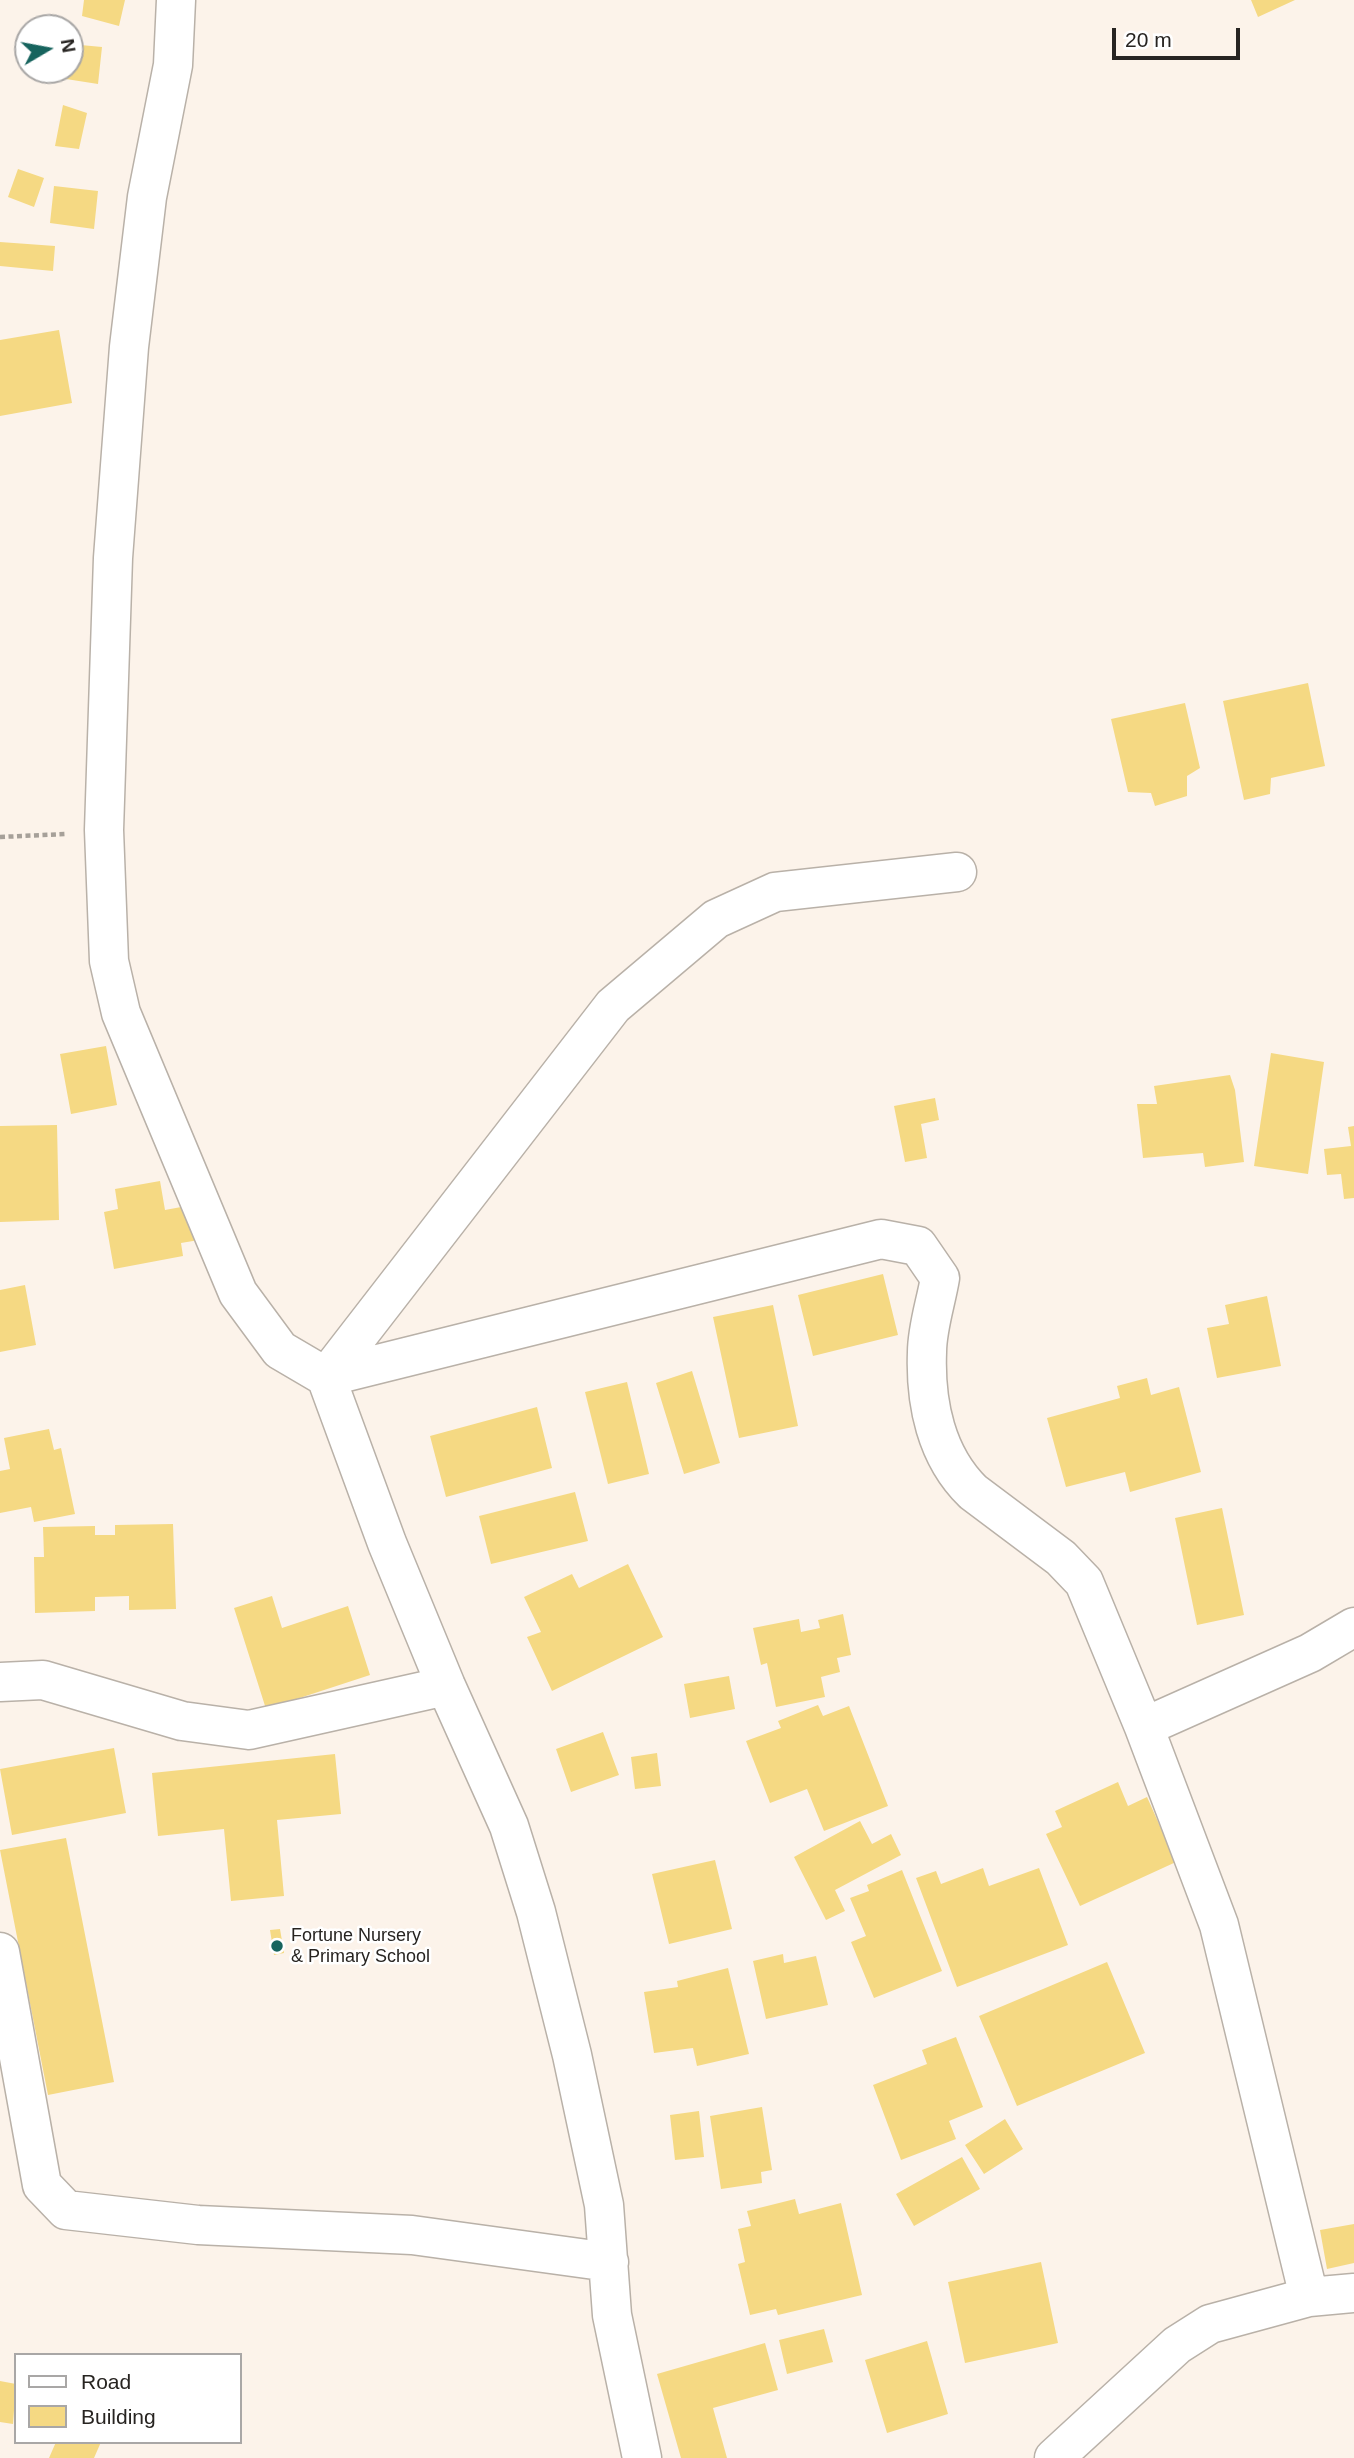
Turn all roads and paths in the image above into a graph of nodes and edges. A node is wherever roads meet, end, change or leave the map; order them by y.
1 (176, 0) edge
2 (104, 830) junction
3 (0, 837) edge
4 (957, 872) dead end
5 (326, 1377) junction
6 (1354, 1627) edge
7 (0, 1682) edge
8 (446, 1686) junction
9 (1144, 1727) junction
10 (0, 1952) edge
11 (609, 2262) junction
12 (1354, 2293) edge
13 (1309, 2297) junction
14 (642, 2458) edge
15 (1054, 2458) edge

1 - 2 street
2 - 3 path
2 - 5 street
4 - 5 street
5 - 8 street
5 - 9 street
6 - 9 street
7 - 8 street
8 - 11 street
9 - 13 street
10 - 11 street
11 - 14 street
12 - 13 street
13 - 15 street

